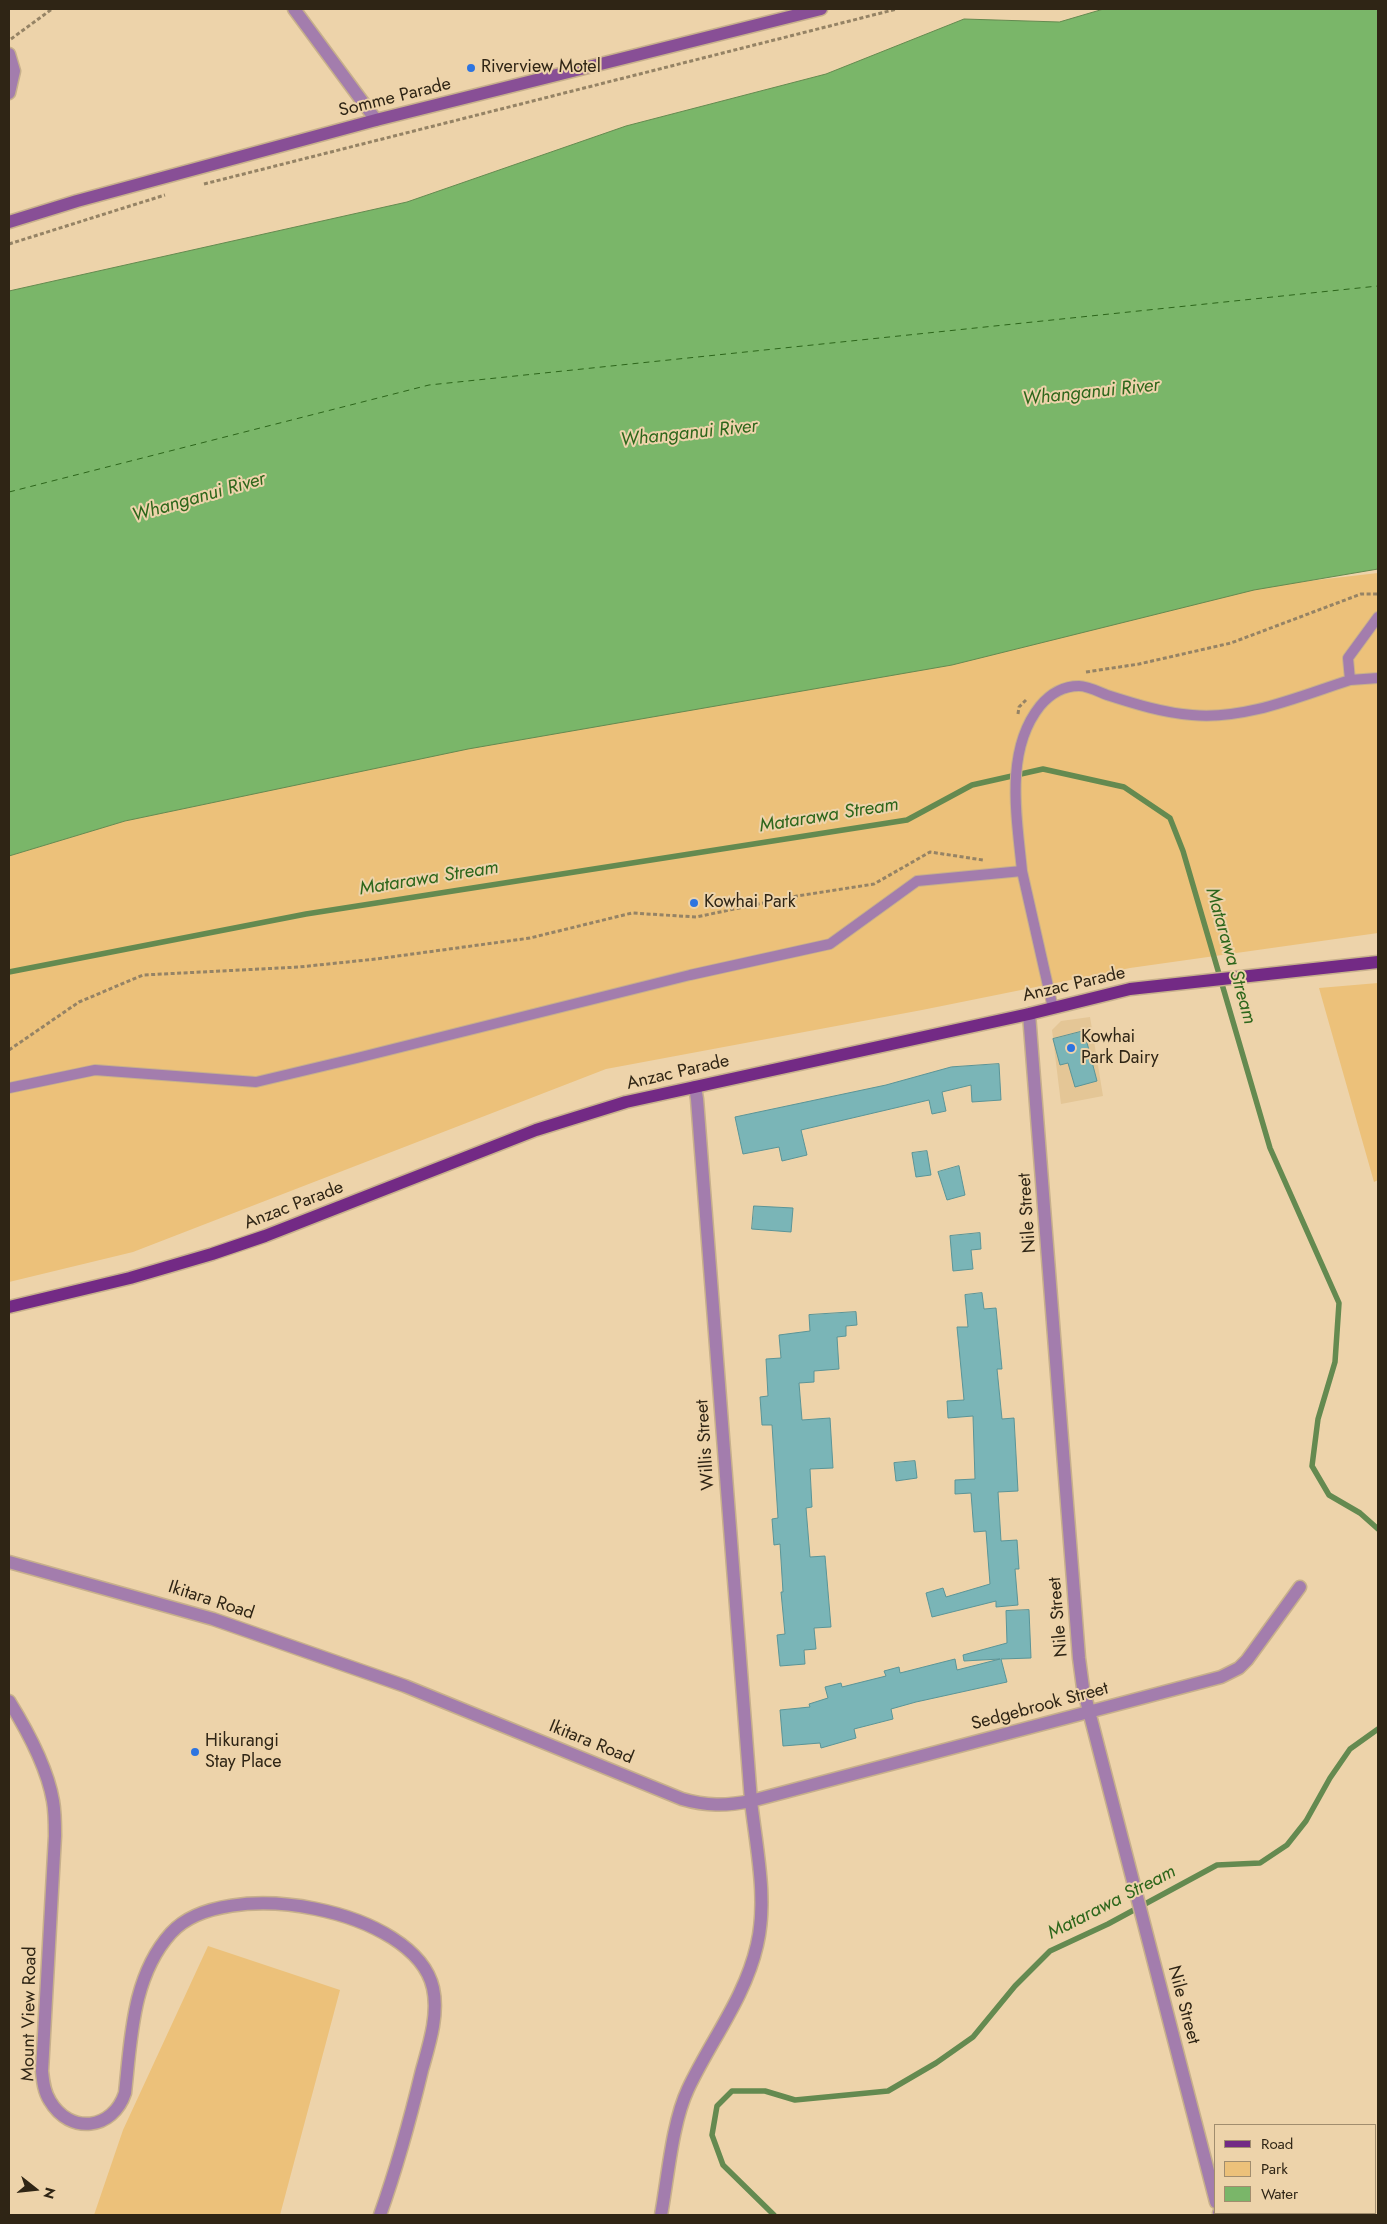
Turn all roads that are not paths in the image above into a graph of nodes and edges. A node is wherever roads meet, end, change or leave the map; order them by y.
1 (294, 9) edge
2 (821, 9) edge
3 (9, 54) edge
4 (9, 93) edge
5 (376, 120) junction
6 (9, 222) edge
7 (1378, 616) edge
8 (1378, 678) edge
9 (1350, 680) junction
10 (1022, 871) junction
11 (1378, 962) edge
12 (1053, 1008) junction
13 (1029, 1014) junction
14 (694, 1087) junction
15 (9, 1088) edge
16 (9, 1307) edge
17 (9, 1562) edge
18 (1300, 1587) dead end
19 (9, 1701) edge
20 (1088, 1712) junction
21 (751, 1801) junction
22 (1214, 2194) edge
23 (380, 2215) edge
24 (661, 2215) edge

1 - 5 street
2 - 5 main road, Somme Parade
3 - 4 street
5 - 6 main road, Somme Parade
7 - 9 lane
8 - 9 lane
9 - 10 lane
10 - 12 lane
10 - 15 lane
11 - 12 main road, Anzac Parade
12 - 13 main road, Anzac Parade
13 - 14 main road, Anzac Parade
13 - 20 street, Nile Street
14 - 16 main road, Anzac Parade
14 - 21 street, Willis Street
17 - 21 street, Ikitara Road
18 - 20 street, Sedgebrook Street
19 - 23 street, Mount View Road
20 - 21 street, Sedgebrook Street
20 - 22 street, Nile Street
21 - 24 street

